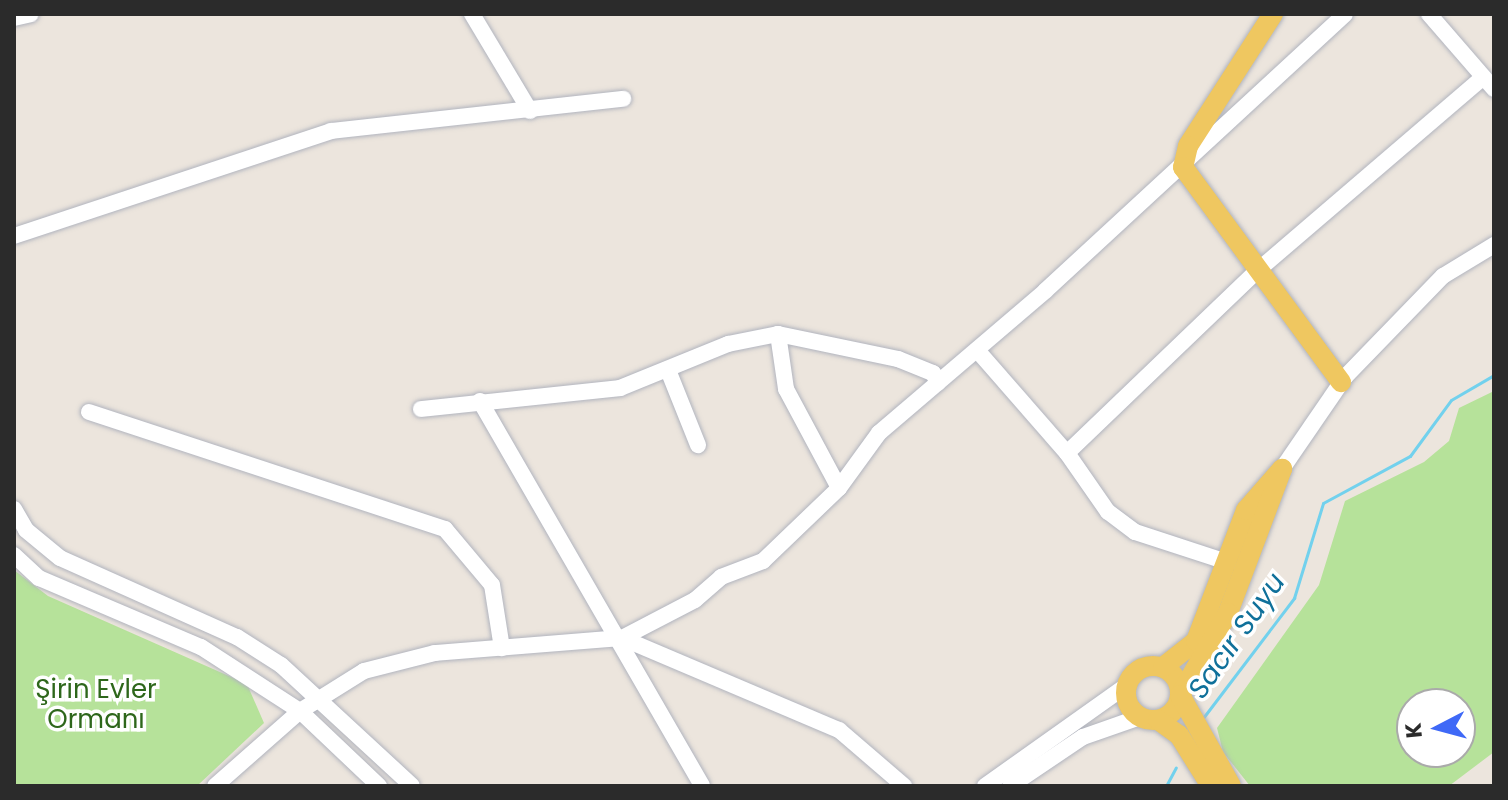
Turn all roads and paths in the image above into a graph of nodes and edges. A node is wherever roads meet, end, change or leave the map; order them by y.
1 (31, 14) edge
2 (472, 14) edge
3 (1273, 14) edge
4 (1345, 14) edge
5 (1429, 14) edge
6 (14, 18) edge
7 (1487, 84) edge
8 (623, 99) dead end
9 (530, 111) junction
10 (1183, 167) junction
11 (14, 236) edge
12 (1494, 245) edge
13 (1257, 271) junction
14 (778, 334) junction
15 (977, 350) junction
16 (668, 370) junction
17 (1341, 382) junction
18 (938, 383) junction
19 (480, 401) junction
20 (421, 409) dead end
21 (89, 412) dead end
22 (698, 445) dead end
23 (1067, 453) junction
24 (1282, 469) junction
25 (839, 488) junction
26 (14, 509) edge
27 (14, 555) edge
28 (1227, 562) junction
29 (622, 638) junction
30 (502, 648) junction
31 (1163, 667) junction
32 (1127, 685) junction
33 (1180, 695) junction
34 (318, 700) junction
35 (300, 711) junction
36 (1149, 718) junction
37 (215, 786) edge
38 (379, 786) edge
39 (412, 786) edge
40 (702, 786) edge
41 (904, 786) edge
42 (985, 786) edge
43 (1010, 786) edge
44 (1211, 786) edge
45 (1231, 786) edge

1 - 6 street
2 - 9 street
3 - 10 main road
4 - 10 street
5 - 7 street
7 - 13 street
8 - 9 street
9 - 11 street
10 - 13 main road
10 - 15 street
12 - 17 street
13 - 17 main road
13 - 23 street
14 - 16 street
14 - 18 street
14 - 25 street
15 - 18 street
15 - 23 street
16 - 19 street
16 - 22 street
17 - 24 street
18 - 25 street
19 - 20 street
19 - 29 street
21 - 30 street
23 - 28 street
24 - 28 main road
24 - 33 main road
25 - 29 street
26 - 34 street
27 - 35 street
28 - 31 main road
29 - 30 street
29 - 40 street
29 - 41 street
30 - 34 street
31 - 32 main road
31 - 33 main road
32 - 36 main road
32 - 42 street
33 - 36 main road
33 - 45 main road
34 - 35 street
34 - 39 street
35 - 37 street
35 - 38 street
36 - 43 street
36 - 44 main road

